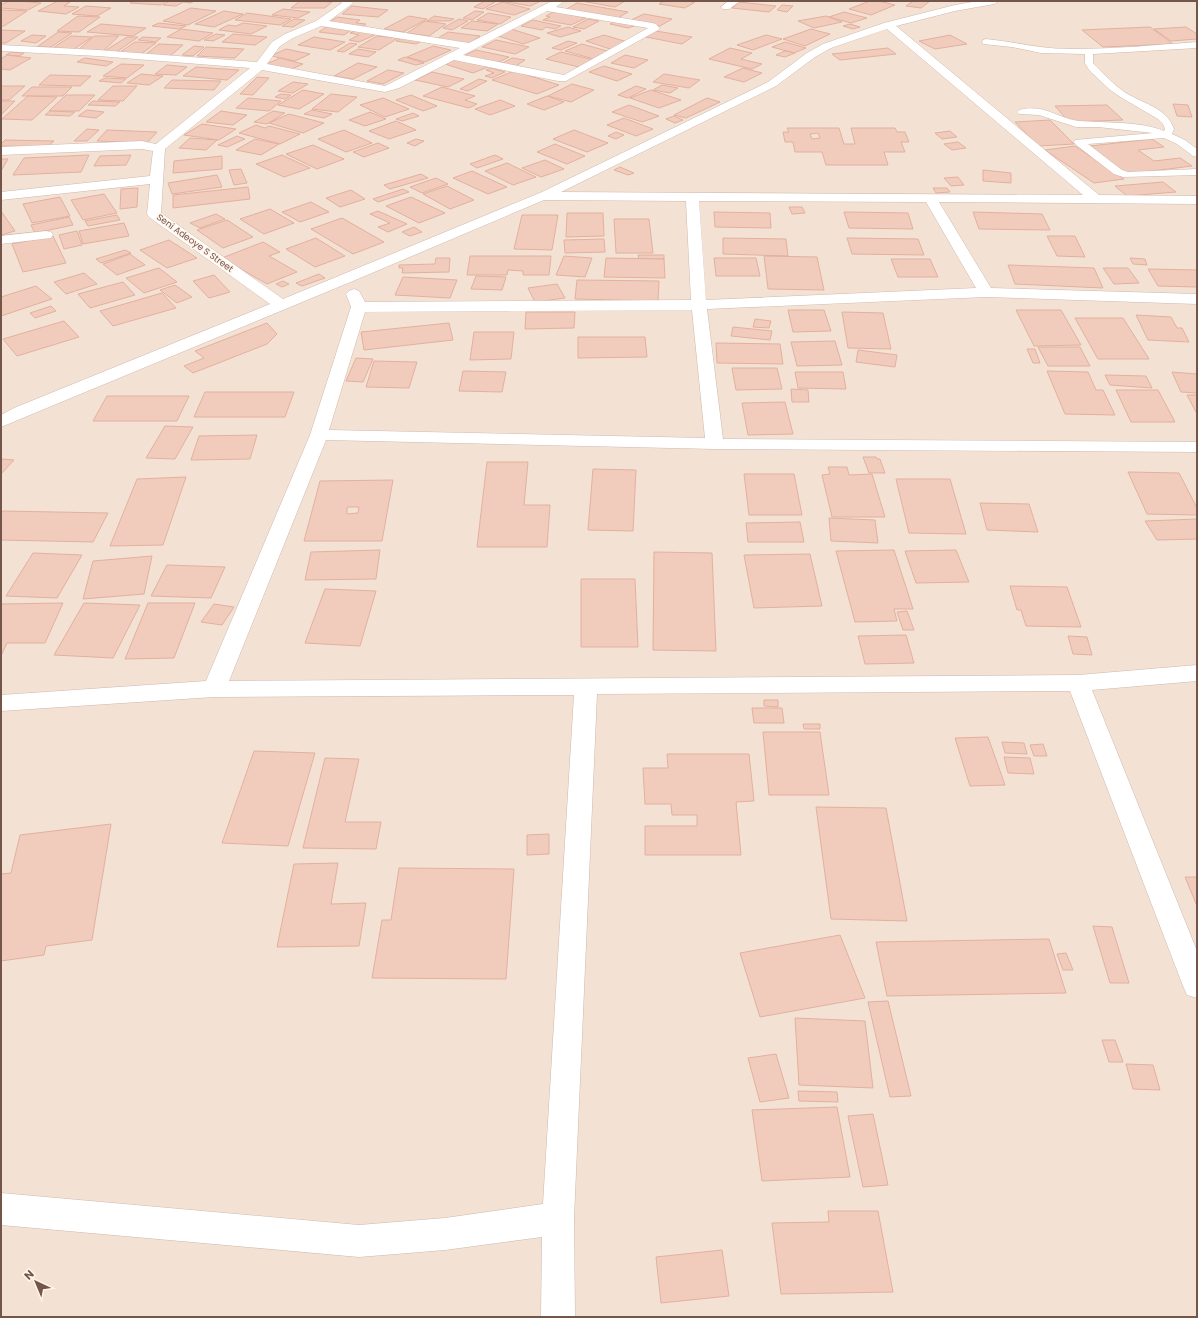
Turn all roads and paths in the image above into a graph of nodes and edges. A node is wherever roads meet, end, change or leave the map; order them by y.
1 (345, 1) edge
2 (559, 1) edge
3 (735, 1) edge
4 (994, 1) edge
5 (726, 7) dead end
6 (546, 8) junction
7 (320, 24) junction
8 (888, 25) junction
9 (986, 42) dead end
10 (1197, 45) edge
11 (472, 47) junction
12 (1, 48) edge
13 (1089, 51) junction
14 (451, 56) junction
15 (260, 66) junction
16 (1022, 112) dead end
17 (1166, 135) junction
18 (1197, 141) edge
19 (1181, 142) junction
20 (158, 148) junction
21 (1, 151) edge
22 (1197, 154) edge
23 (1197, 172) edge
24 (156, 178) junction
25 (1, 196) edge
26 (542, 196) junction
27 (692, 197) junction
28 (930, 198) junction
29 (1094, 199) junction
30 (1197, 200) edge
31 (46, 235) dead end
32 (1, 240) edge
33 (348, 278) junction
34 (986, 292) junction
35 (1197, 299) edge
36 (281, 305) junction
37 (700, 305) junction
38 (359, 307) junction
39 (1, 422) edge
40 (319, 435) junction
41 (715, 444) junction
42 (1197, 447) edge
43 (1197, 673) edge
44 (1078, 683) junction
45 (586, 686) junction
46 (214, 689) junction
47 (1, 703) edge
48 (1197, 986) edge
49 (1, 1209) edge
50 (558, 1218) junction
51 (558, 1317) edge

1 - 7 street
2 - 6 street
3 - 5 street
4 - 8 street
6 - 11 street
6 - 14 street
7 - 11 street
7 - 15 street
8 - 26 street
8 - 29 street
9 - 13 lane
10 - 13 lane
11 - 14 street
12 - 15 street
13 - 17 lane
14 - 15 street
15 - 20 street
16 - 17 lane
17 - 19 lane
17 - 23 lane
18 - 19 lane
19 - 22 lane
20 - 21 street
20 - 24 street, Seni Adeoye S Street
24 - 25 street
24 - 36 street, Seni Adeoye S Street
26 - 27 street
26 - 33 street
27 - 28 street
27 - 37 street
28 - 29 street
28 - 34 street
29 - 30 street
31 - 32 street
33 - 36 street
33 - 38 street
34 - 35 street
34 - 37 street
36 - 39 street
37 - 38 street
37 - 41 street
38 - 40 street
40 - 41 street
40 - 46 street
41 - 42 street
43 - 44 street
44 - 45 street
44 - 48 street
45 - 46 street
45 - 50 street
46 - 47 street
49 - 50 street
50 - 51 street

